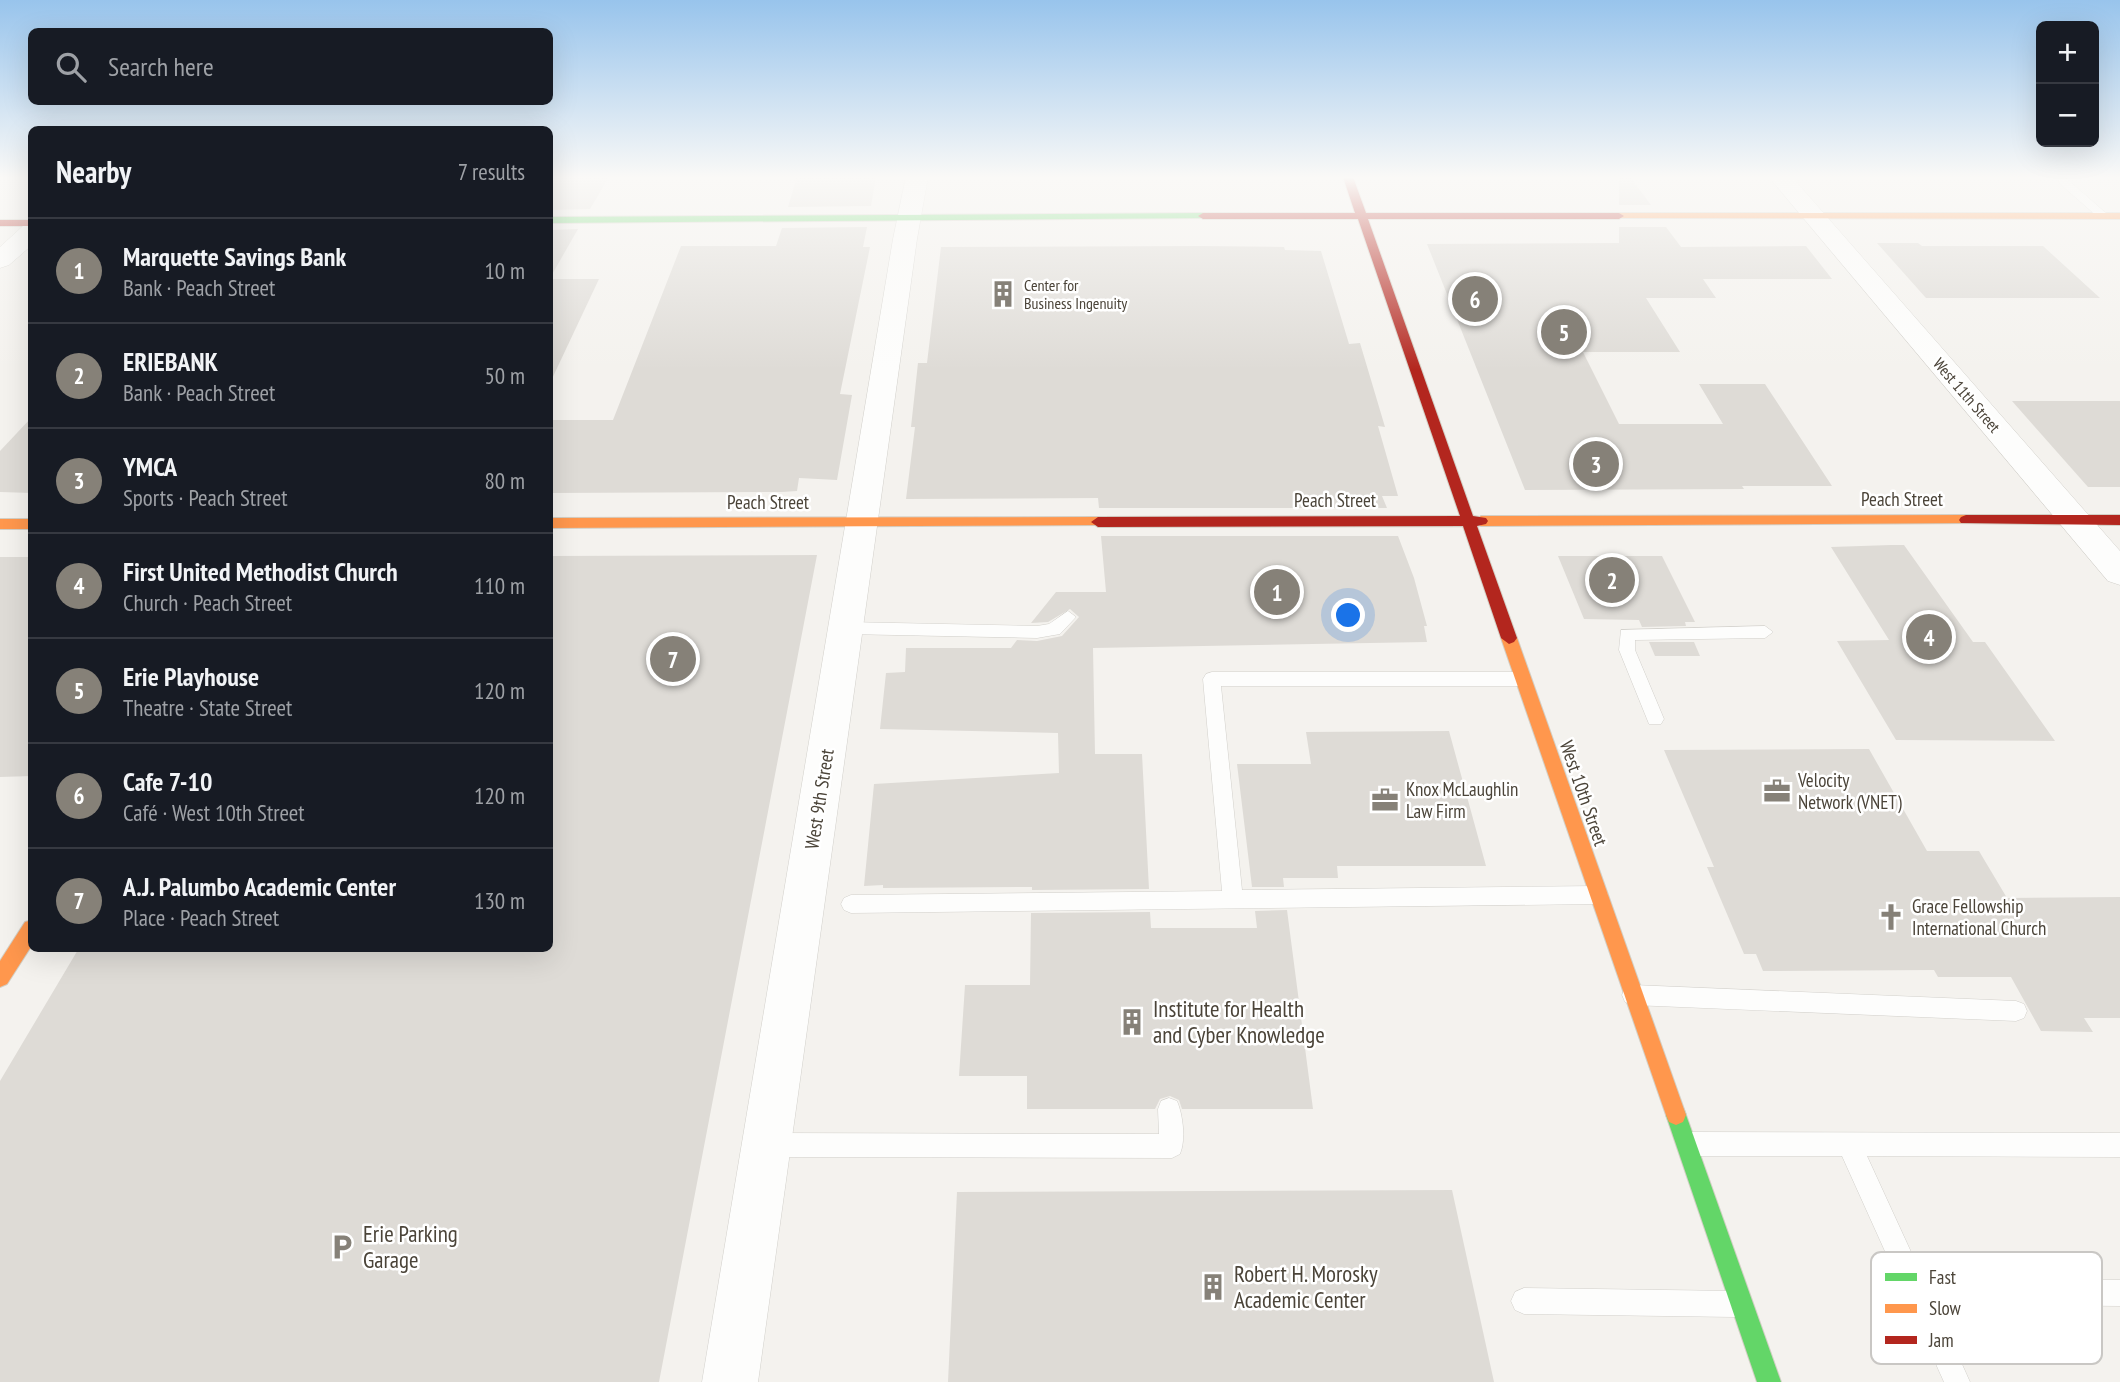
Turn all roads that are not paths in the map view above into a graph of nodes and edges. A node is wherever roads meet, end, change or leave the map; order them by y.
1 (20, 241) edge
2 (905, 241) edge
3 (1371, 241) edge
4 (1835, 241) edge
5 (0, 260) edge
6 (1466, 520) junction
7 (2075, 520) junction
8 (2120, 520) edge
9 (862, 522) junction
10 (553, 523) edge
11 (0, 524) edge
12 (28, 524) edge
13 (2120, 573) edge
14 (1068, 617) dead end
15 (846, 628) junction
16 (1765, 632) dead end
17 (1522, 679) junction
18 (1655, 719) dead end
19 (1598, 895) junction
20 (1233, 900) junction
21 (851, 904) dead end
22 (28, 934) edge
23 (0, 978) edge
24 (1633, 995) junction
25 (2015, 1011) dead end
26 (1169, 1109) dead end
27 (1686, 1144) junction
28 (1849, 1144) junction
29 (766, 1145) junction
30 (2120, 1145) edge
31 (1897, 1252) edge
32 (2102, 1293) edge
33 (2120, 1293) edge
34 (1524, 1301) dead end
35 (1742, 1304) junction
36 (1948, 1364) edge
37 (730, 1382) edge
38 (1769, 1382) edge
39 (1956, 1382) edge

1 - 5 street
2 - 9 street, West 9th Street
3 - 6 main road, West 10th Street
4 - 7 street, West 11th Street
6 - 7 main road, Peach Street
6 - 9 main road, Peach Street
6 - 17 main road, West 10th Street
7 - 8 main road, Peach Street
7 - 13 street, West 11th Street
9 - 10 main road, Peach Street
9 - 15 street, West 9th Street
11 - 12 main road
14 - 15 lane
15 - 29 street, West 9th Street
16 - 18 lane
17 - 19 main road, West 10th Street
17 - 20 lane
19 - 20 lane
19 - 24 main road, West 10th Street
20 - 21 lane
22 - 23 main road
24 - 25 lane
24 - 27 main road, West 10th Street
26 - 29 lane
27 - 28 lane
27 - 35 main road, West 10th Street
28 - 30 lane
28 - 31 lane
29 - 37 street, West 9th Street
32 - 33 lane
34 - 35 lane
35 - 38 main road, West 10th Street
36 - 39 lane

